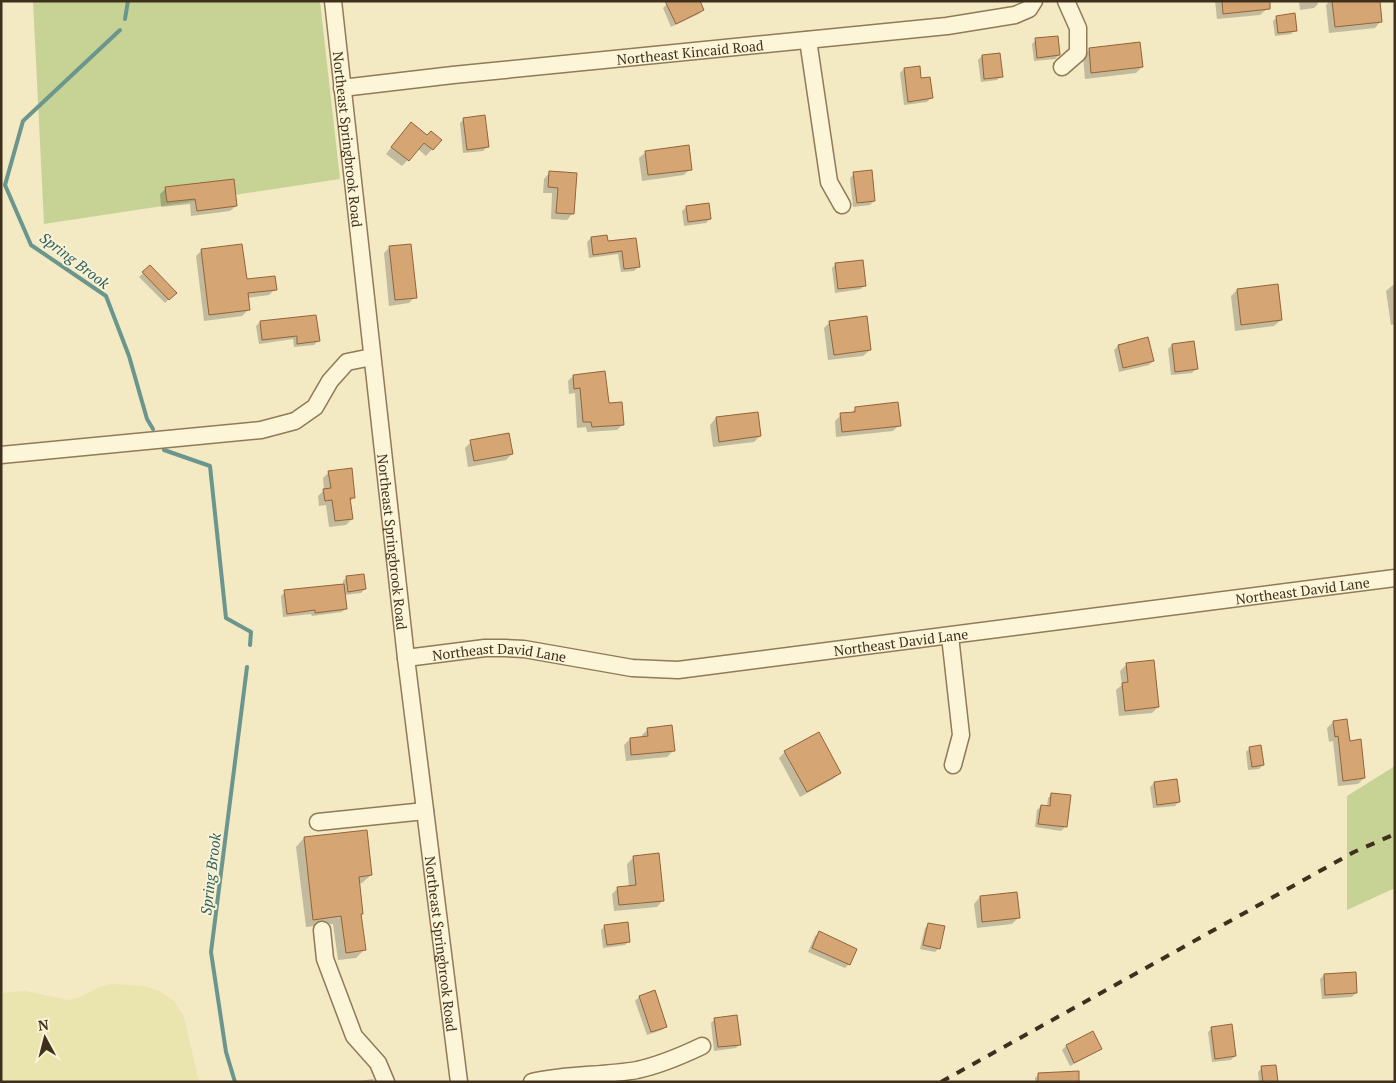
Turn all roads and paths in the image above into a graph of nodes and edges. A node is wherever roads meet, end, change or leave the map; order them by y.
1 (333, 1) edge
2 (1034, 1) edge
3 (1066, 1) edge
4 (808, 40) junction
5 (1062, 67) dead end
6 (342, 88) junction
7 (842, 205) dead end
8 (372, 357) junction
9 (1, 455) edge
10 (1395, 578) edge
11 (950, 636) junction
12 (406, 658) junction
13 (953, 765) dead end
14 (425, 811) junction
15 (318, 822) dead end
16 (322, 930) dead end
17 (702, 1046) dead end
18 (386, 1082) edge
19 (459, 1082) edge
20 (532, 1082) edge

1 - 6 street, Northeast Springbrook Road
2 - 4 street, Northeast Kincaid Road
3 - 5 street
4 - 6 street, Northeast Kincaid Road
4 - 7 street
6 - 8 street, Northeast Springbrook Road
8 - 9 street
8 - 12 street, Northeast Springbrook Road
10 - 11 street, Northeast David Lane
11 - 12 street, Northeast David Lane
11 - 13 street
12 - 14 street, Northeast Springbrook Road
14 - 15 street
14 - 19 street, Northeast Springbrook Road
16 - 18 street
17 - 20 street

